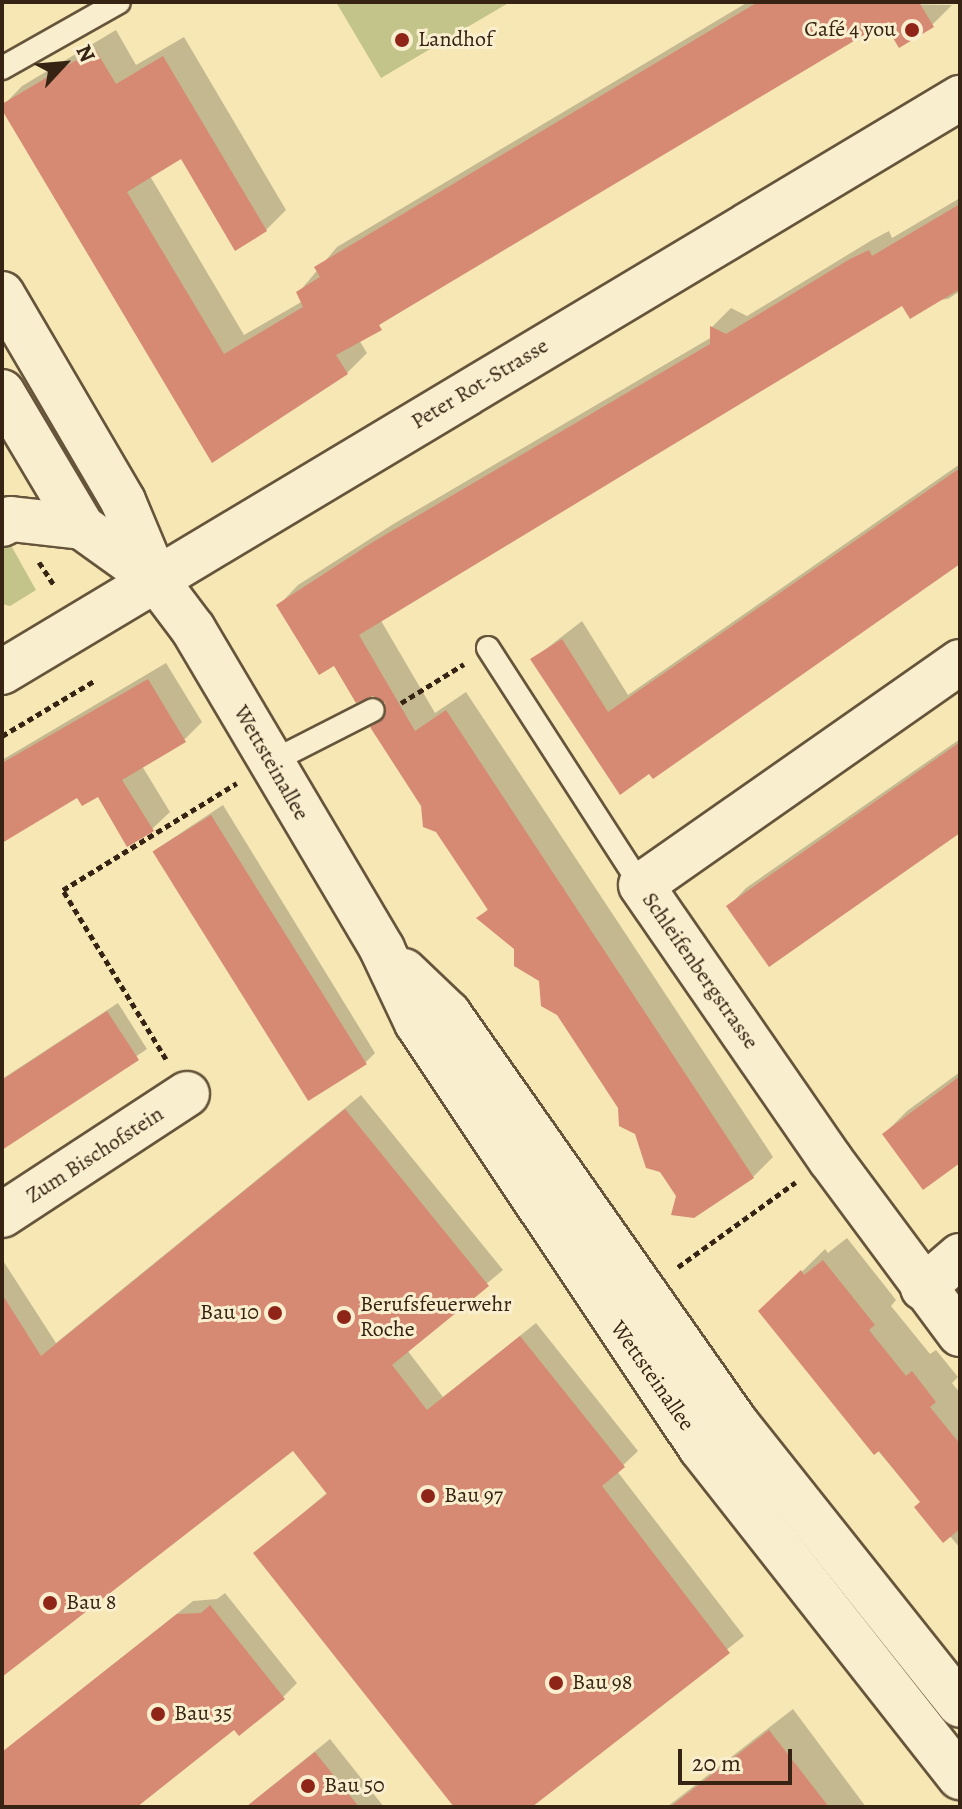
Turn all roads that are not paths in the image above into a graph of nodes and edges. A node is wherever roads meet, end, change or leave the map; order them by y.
1 (119, 2) edge
2 (2, 68) edge
3 (960, 98) edge
4 (2, 294) edge
5 (2, 392) edge
6 (2, 524) edge
7 (82, 527) junction
8 (156, 580) junction
9 (488, 648) road end
10 (960, 662) edge
11 (2, 672) edge
12 (373, 710) road end
13 (271, 762) junction
14 (641, 885) junction
15 (382, 949) junction
16 (187, 1094) road end
17 (2, 1215) edge
18 (960, 1256) edge
19 (923, 1288) junction
20 (960, 1334) edge
21 (960, 1705) edge
22 (960, 1777) edge

1 - 2 lane
3 - 8 main road, Peter Rot-Strasse
4 - 8 main road, Wettsteinallee
5 - 7 main road, Wettsteinallee
6 - 7 main road
7 - 8 main road, Wettsteinallee
8 - 11 main road, Peter Rot-Strasse
8 - 13 main road, Wettsteinallee
9 - 14 lane
10 - 14 main road, Schleifenbergstrasse
12 - 13 lane
13 - 15 main road, Wettsteinallee
14 - 19 main road, Schleifenbergstrasse
15 - 21 main road, Wettsteinallee
15 - 22 main road, Wettsteinallee
16 - 17 main road, Zum Bischofstein
18 - 19 main road
19 - 20 main road, Schleifenbergstrasse

